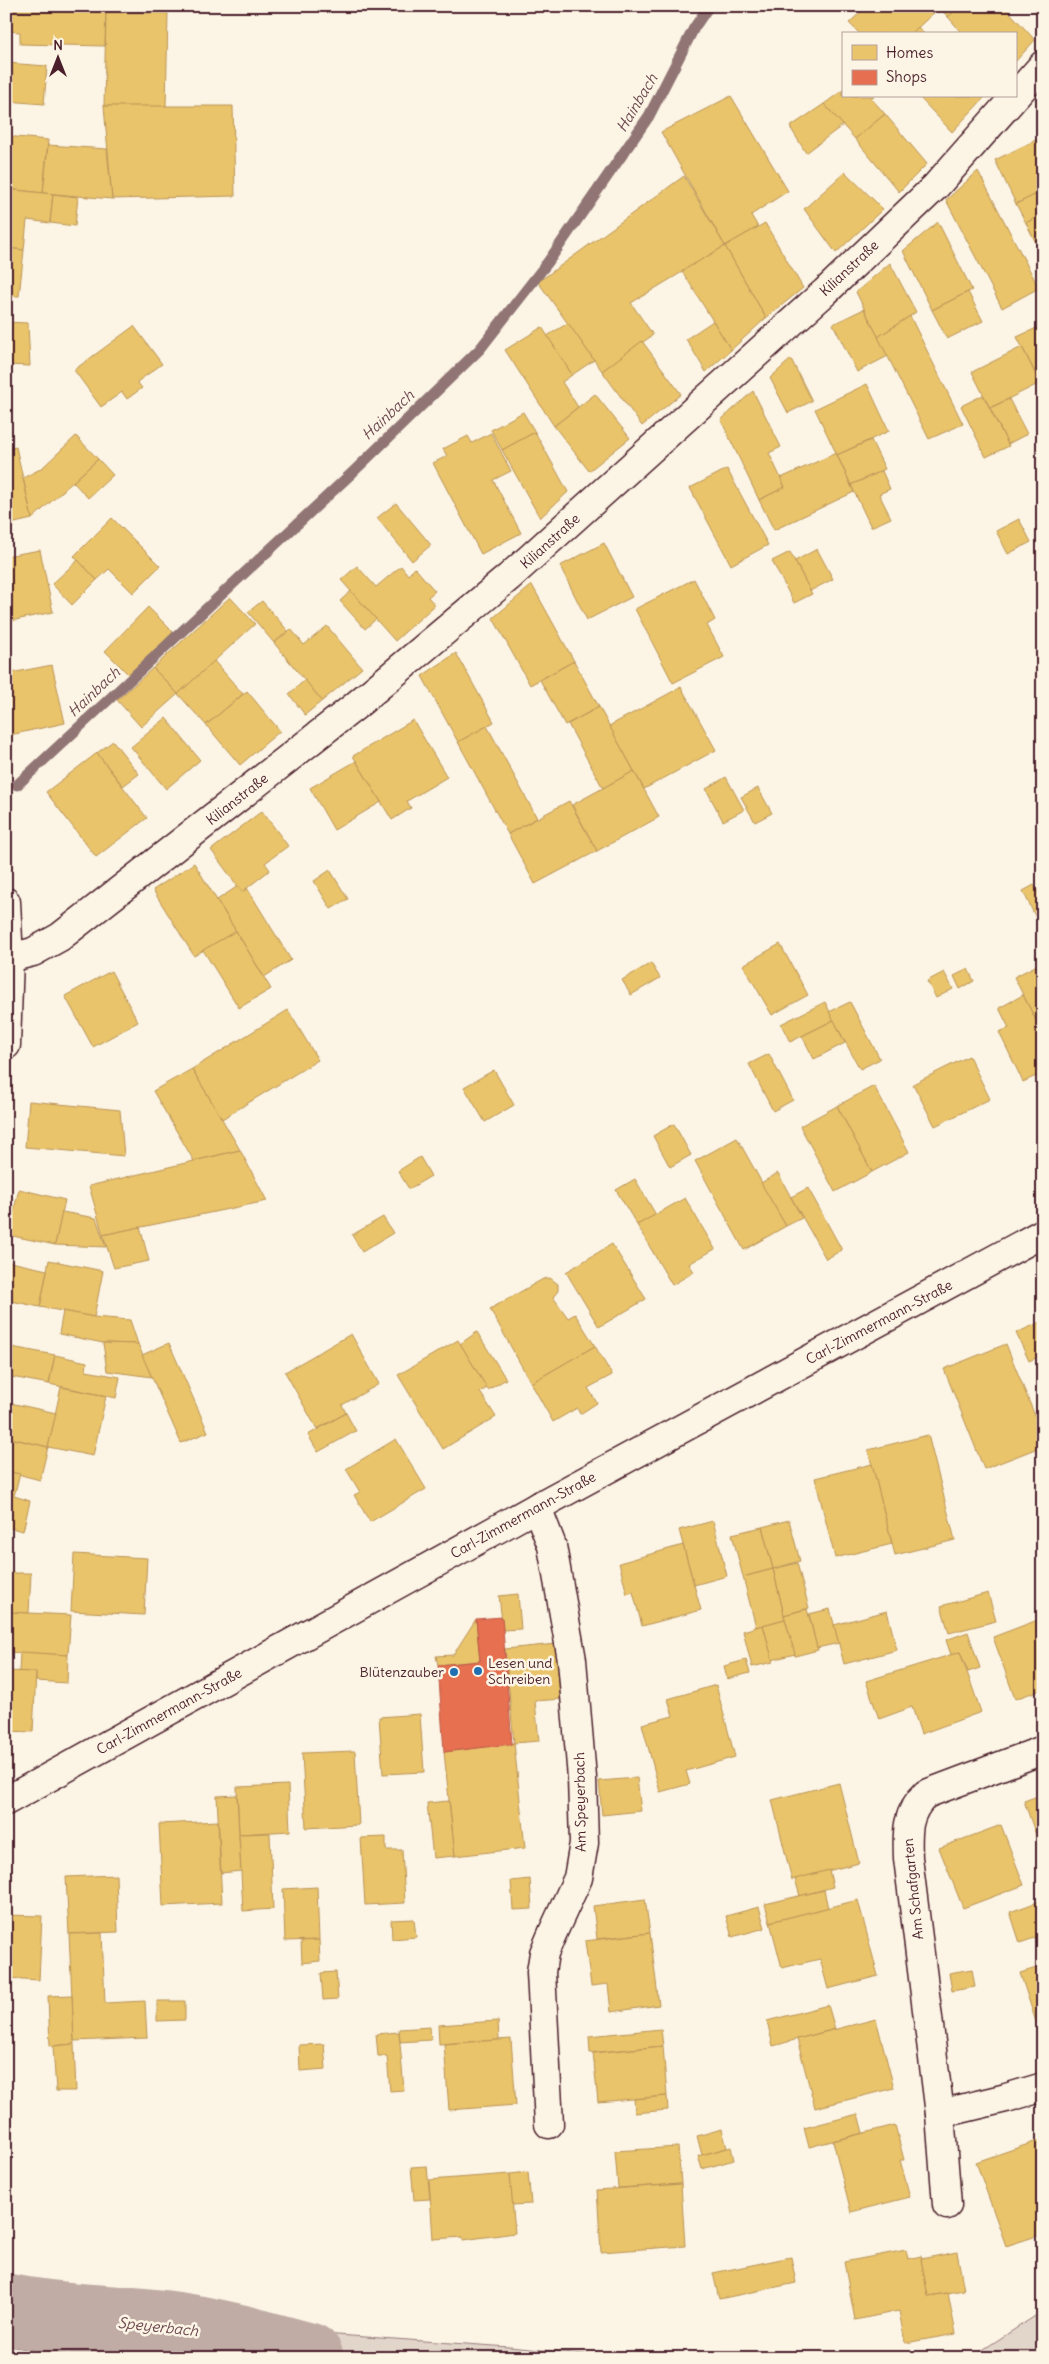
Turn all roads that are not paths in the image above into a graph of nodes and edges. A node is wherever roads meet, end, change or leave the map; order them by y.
1 (1043, 65) edge
2 (1016, 95) edge
3 (1014, 98) edge
4 (6, 902) edge
5 (9, 958) junction
6 (6, 1045) edge
7 (1043, 1233) edge
8 (536, 1507) junction
9 (1043, 1750) edge
10 (6, 1801) edge
11 (1043, 2087) edge
12 (940, 2114) junction
13 (550, 2124) dead end
14 (947, 2205) dead end

1 - 2 street, Kilianstraße
3 - 5 street, Kilianstraße
4 - 5 street
5 - 6 street
7 - 8 street, Carl-Zimmermann-Straße
8 - 10 street, Carl-Zimmermann-Straße
8 - 13 street, Am Speyerbach
9 - 12 street, Am Schafgarten
11 - 12 street
12 - 14 street, Am Schafgarten

